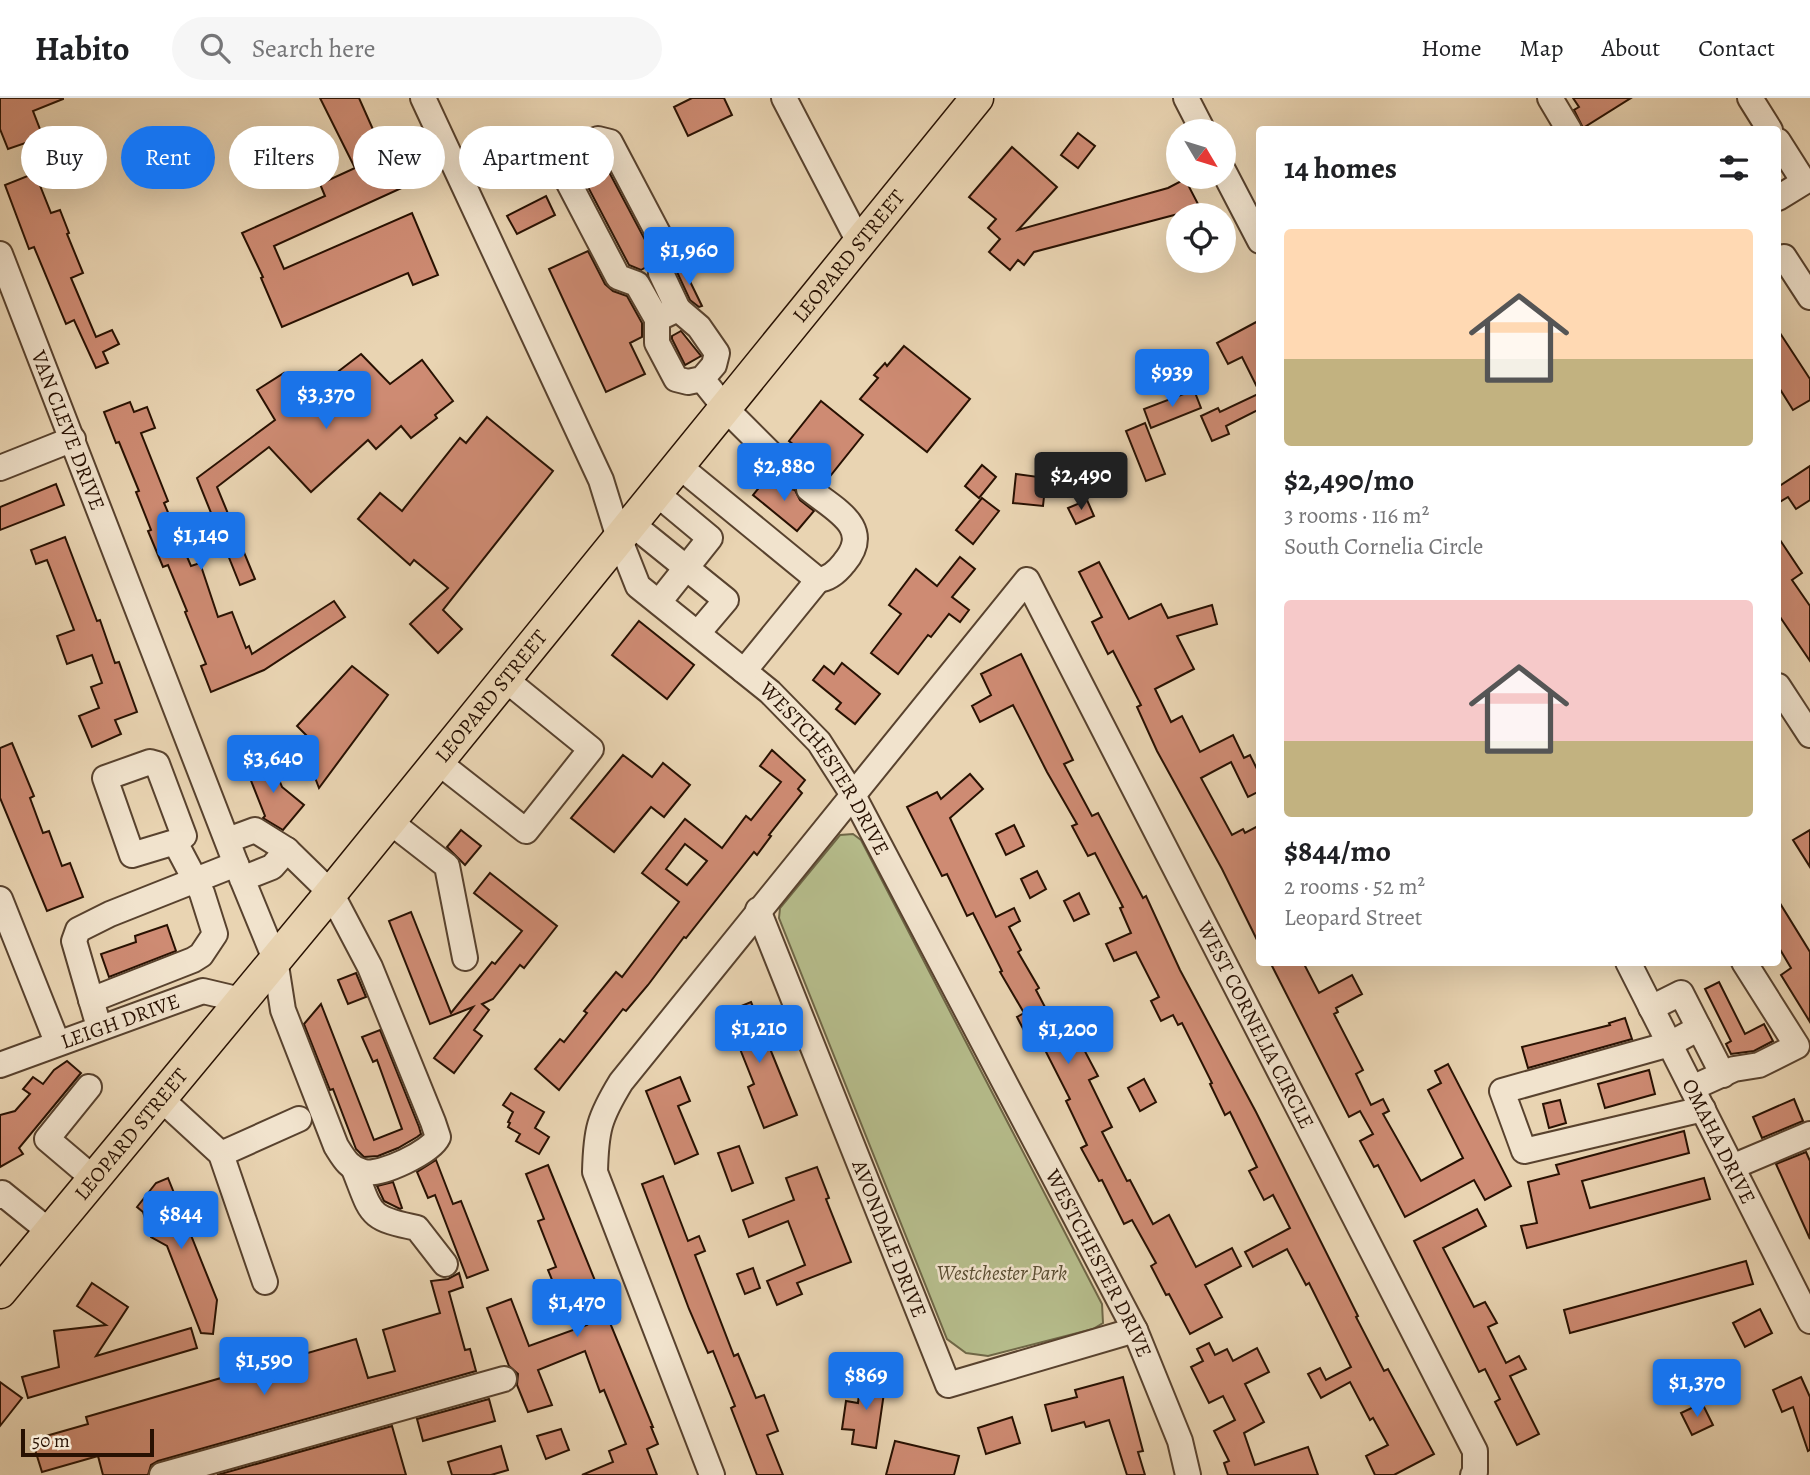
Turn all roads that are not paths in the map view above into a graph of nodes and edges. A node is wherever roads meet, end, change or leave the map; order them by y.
1 (423, 98) edge
2 (784, 98) edge
3 (977, 98) edge
4 (1186, 98) edge
5 (1550, 98) edge
6 (1750, 98) edge
7 (1197, 119) edge
8 (1568, 126) edge
9 (1768, 126) edge
10 (1781, 146) edge
11 (1233, 189) edge
12 (1781, 196) edge
13 (1256, 233) edge
14 (860, 244) junction
15 (0, 254) edge
16 (1784, 257) dead end
17 (1810, 297) edge
18 (668, 314) junction
19 (702, 379) junction
20 (726, 410) junction
21 (73, 439) junction
22 (679, 466) junction
23 (0, 468) edge
24 (656, 493) junction
25 (626, 531) junction
26 (686, 568) junction
27 (818, 580) junction
28 (659, 602) junction
29 (698, 634) junction
30 (744, 671) junction
31 (505, 679) junction
32 (1781, 690) edge
33 (1810, 735) edge
34 (438, 762) junction
35 (853, 795) junction
36 (389, 821) junction
37 (228, 840) junction
38 (175, 842) dead end
39 (287, 850) junction
40 (239, 871) junction
41 (194, 881) junction
42 (331, 893) junction
43 (0, 899) edge
44 (758, 910) junction
45 (110, 914) junction
46 (465, 958) dead end
47 (275, 959) junction
48 (191, 961) junction
49 (1630, 966) edge
50 (1747, 966) edge
51 (202, 991) junction
52 (90, 1000) junction
53 (241, 1000) junction
54 (1651, 1008) junction
55 (99, 1027) junction
56 (1699, 1028) junction
57 (57, 1042) junction
58 (1670, 1044) junction
59 (0, 1065) edge
60 (1723, 1075) junction
61 (89, 1087) dead end
62 (160, 1098) junction
63 (1697, 1099) junction
64 (299, 1119) dead end
65 (1810, 1134) edge
66 (221, 1154) junction
67 (1732, 1167) junction
68 (354, 1169) junction
69 (93, 1178) junction
70 (1, 1193) edge
71 (50, 1231) junction
72 (445, 1264) dead end
73 (265, 1282) dead end
74 (0, 1292) edge
75 (1810, 1321) edge
76 (1135, 1330) junction
77 (503, 1380) dead end
78 (1474, 1474) edge
79 (162, 1475) edge
80 (712, 1475) edge
81 (1188, 1475) edge

1 - 25 street, WESTCHESTER DRIVE
2 - 14 street
3 - 14 main road, LEOPARD STREET
4 - 7 street
5 - 8 street
6 - 9 street
10 - 12 street
11 - 13 street
14 - 20 main road, LEOPARD STREET
15 - 21 street, VAN CLEVE DRIVE
16 - 17 street
18 - 18 street
18 - 19 street
18 - 19 street
19 - 20 street
20 - 22 main road, LEOPARD STREET
20 - 27 street
21 - 23 street
21 - 37 street, VAN CLEVE DRIVE
22 - 24 main road, LEOPARD STREET
22 - 27 street
24 - 25 main road, LEOPARD STREET
24 - 26 street
25 - 26 street
25 - 28 street, WESTCHESTER DRIVE
25 - 31 main road, LEOPARD STREET
26 - 28 street
26 - 29 street
27 - 30 street
28 - 29 street, WESTCHESTER DRIVE
29 - 30 street, WESTCHESTER DRIVE
30 - 35 street, WESTCHESTER DRIVE
31 - 34 main road, LEOPARD STREET
31 - 34 street
32 - 33 street
34 - 36 main road, LEOPARD STREET
35 - 44 street
35 - 76 street, WESTCHESTER DRIVE
35 - 78 street, WEST CORNELIA CIRCLE
36 - 42 main road, LEOPARD STREET
36 - 46 street
37 - 39 street
37 - 40 street, VAN CLEVE DRIVE
38 - 41 street
39 - 40 street
39 - 42 street
40 - 41 street
40 - 47 street, VAN CLEVE DRIVE
41 - 45 street
41 - 48 street
42 - 47 main road, LEOPARD STREET
42 - 68 street
43 - 57 street
44 - 76 street, AVONDALE DRIVE
44 - 80 street
45 - 48 street
45 - 52 street
47 - 53 main road, LEOPARD STREET
47 - 68 street, VAN CLEVE DRIVE
48 - 51 street
48 - 52 street
49 - 54 street, OMAHA DRIVE
50 - 60 street
51 - 53 street, LEIGH DRIVE
51 - 55 street, LEIGH DRIVE
52 - 55 street
53 - 62 main road, LEOPARD STREET
54 - 56 street
54 - 58 street, OMAHA DRIVE
55 - 57 street, LEIGH DRIVE
56 - 58 street
56 - 60 street
57 - 59 street, LEIGH DRIVE
58 - 63 street, OMAHA DRIVE
58 - 63 street
60 - 63 street
61 - 69 street
62 - 66 street
62 - 69 main road, LEOPARD STREET
63 - 67 street, OMAHA DRIVE
64 - 66 street
65 - 67 street
66 - 73 street
67 - 75 street, OMAHA DRIVE
68 - 72 street, VAN CLEVE DRIVE
69 - 71 main road, LEOPARD STREET
70 - 71 street
71 - 74 main road, LEOPARD STREET
76 - 81 street, WESTCHESTER DRIVE
77 - 79 street

